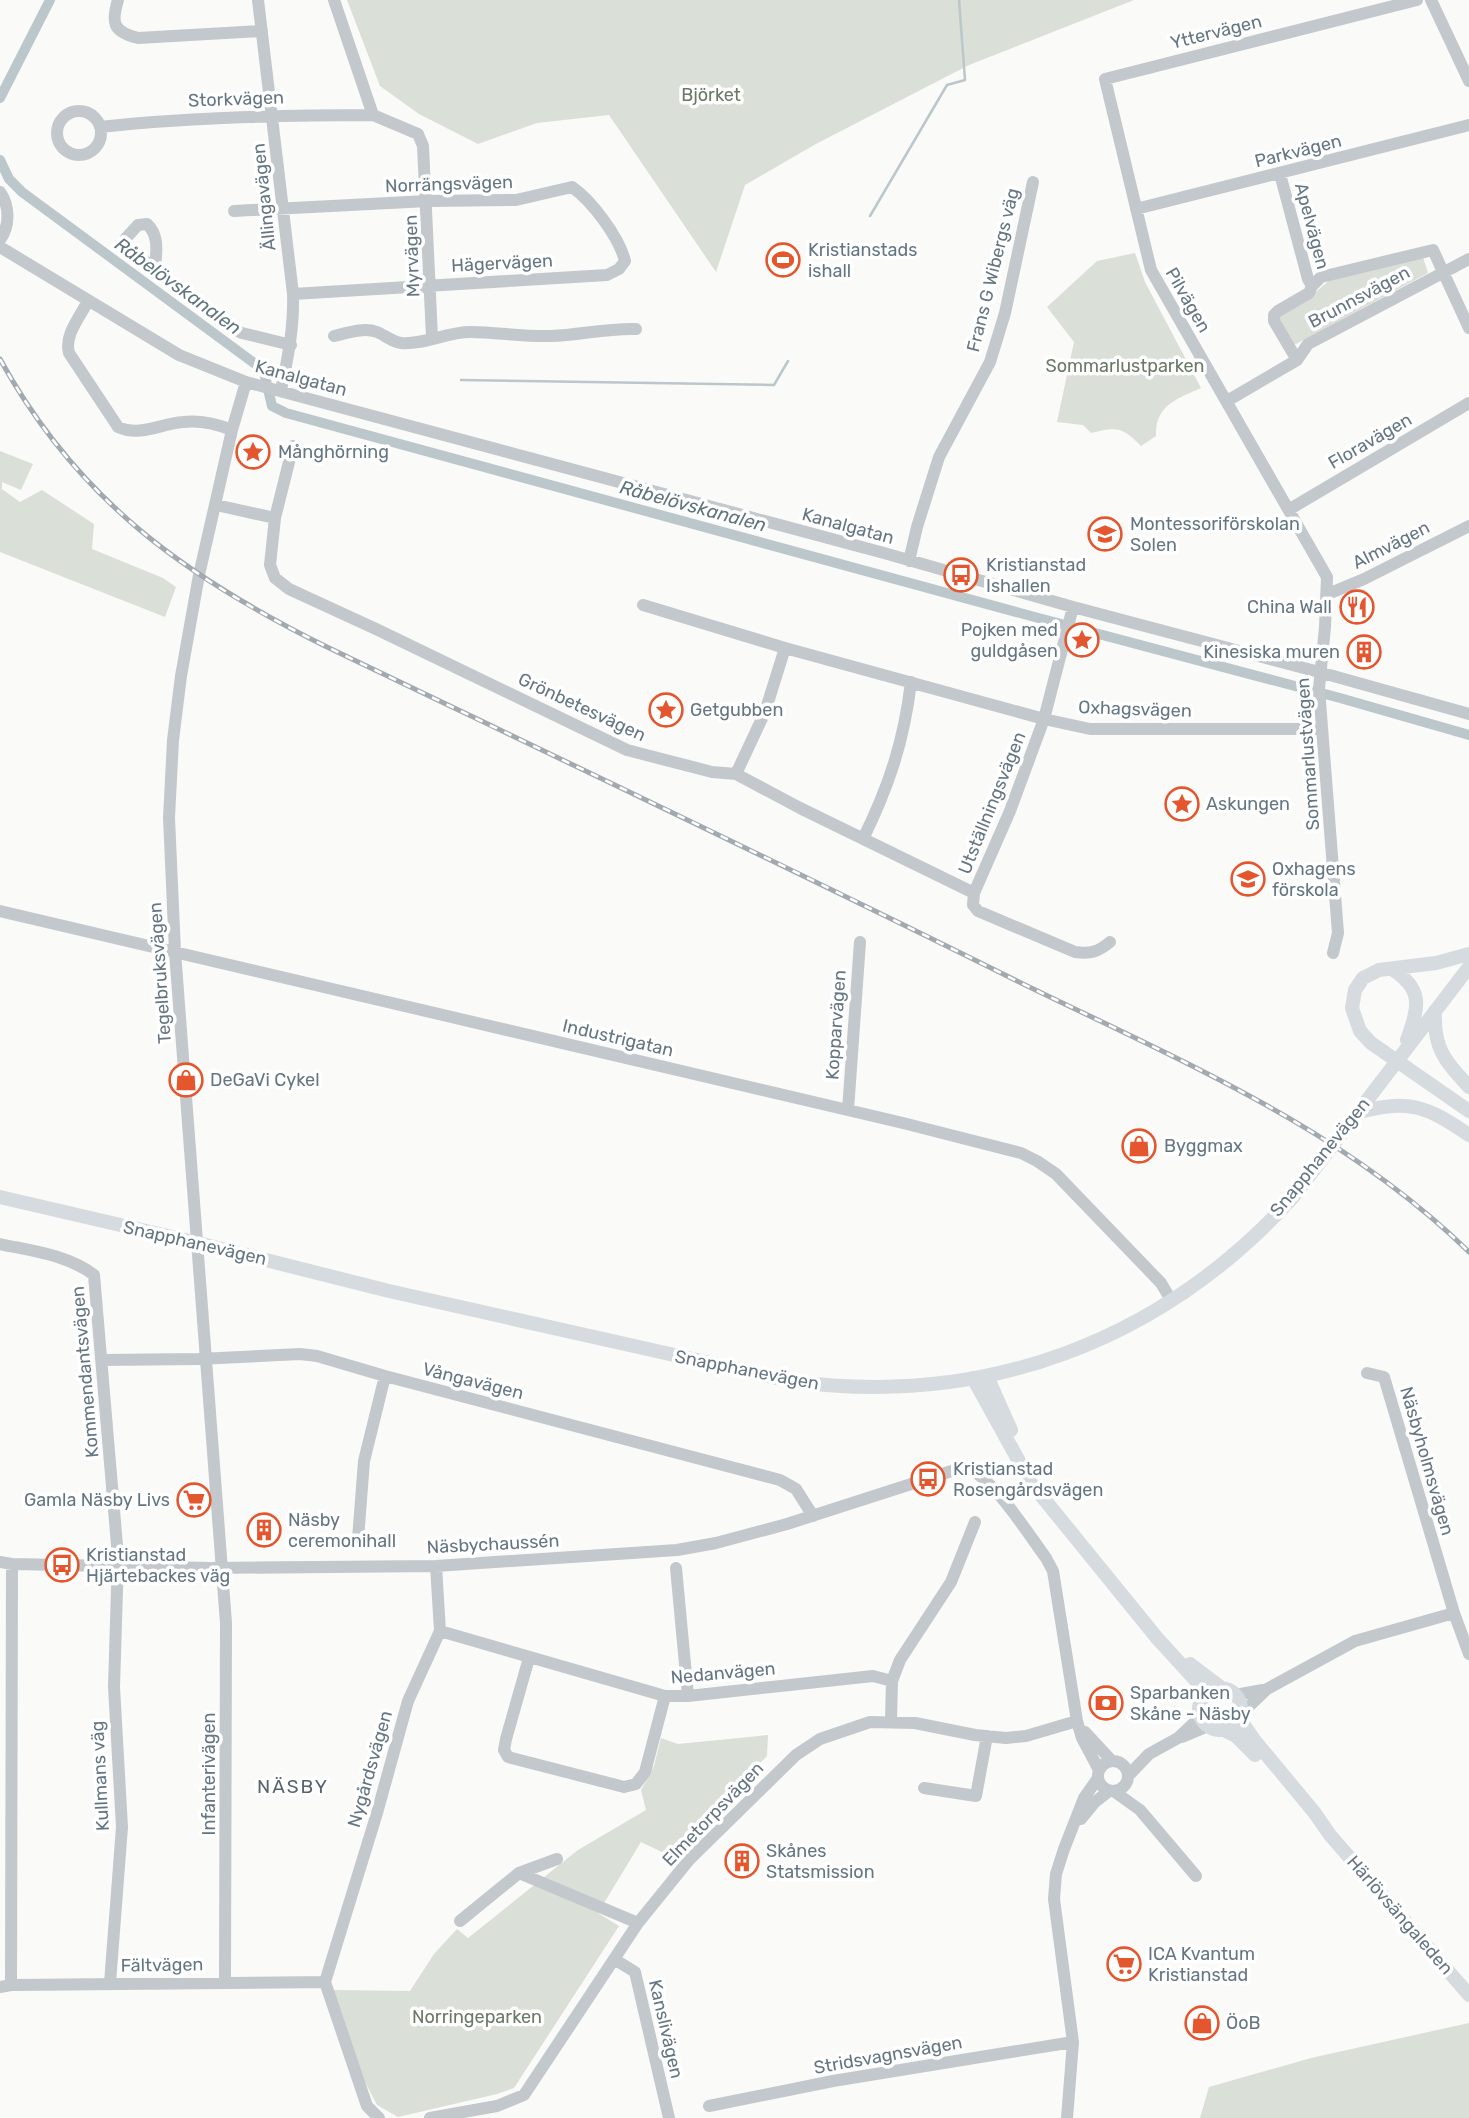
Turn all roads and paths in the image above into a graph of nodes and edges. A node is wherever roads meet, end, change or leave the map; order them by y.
1 (118, 0) edge
2 (258, 0) edge
3 (334, 0) edge
4 (1417, 0) edge
5 (1431, 0) edge
6 (262, 32) junction
7 (1105, 79) joint
8 (1469, 81) edge
9 (272, 115) junction
10 (373, 115) junction
11 (1469, 125) edge
12 (100, 127) dead end
13 (1280, 174) junction
14 (1033, 182) dead end
15 (0, 192) edge
16 (428, 201) junction
17 (283, 209) junction
18 (1136, 209) junction
19 (234, 211) dead end
20 (0, 240) edge
21 (0, 247) edge
22 (1469, 259) edge
23 (625, 261) joint
24 (155, 269) dead end
25 (1443, 271) junction
26 (430, 284) junction
27 (1312, 286) junction
28 (293, 294) junction
29 (88, 301) junction
30 (1469, 328) edge
31 (636, 329) dead end
32 (334, 336) dead end
33 (432, 337) junction
34 (291, 345) junction
35 (1297, 360) junction
36 (251, 383) junction
37 (276, 389) junction
38 (1227, 401) junction
39 (1469, 403) edge
40 (232, 430) junction
41 (293, 446) dead end
42 (216, 505) junction
43 (1290, 509) junction
44 (275, 518) junction
45 (1469, 526) edge
46 (909, 561) junction
47 (1328, 594) junction
48 (643, 605) dead end
49 (1073, 607) junction
50 (785, 649) junction
51 (1320, 672) junction
52 (911, 682) junction
53 (1469, 714) edge
54 (1044, 719) junction
55 (1322, 729) junction
56 (736, 774) junction
57 (863, 839) junction
58 (974, 893) junction
59 (0, 911) edge
60 (860, 942) dead end
61 (1110, 942) dead end
62 (175, 952) junction
63 (1333, 953) dead end
64 (1469, 954) edge
65 (1469, 967) edge
66 (1392, 969) junction
67 (1435, 1011) junction
68 (1404, 1052) junction
69 (1469, 1087) edge
70 (848, 1110) junction
71 (1469, 1111) edge
72 (1354, 1116) junction
73 (1469, 1135) edge
74 (0, 1197) edge
75 (198, 1242) junction
76 (0, 1244) edge
77 (1171, 1300) junction
78 (206, 1359) junction
79 (102, 1360) junction
80 (1367, 1373) dead end
81 (385, 1376) junction
82 (980, 1377) junction
83 (813, 1516) junction
84 (975, 1522) dead end
85 (358, 1539) dead end
86 (6, 1563) edge
87 (118, 1566) junction
88 (436, 1566) junction
89 (222, 1568) junction
90 (676, 1568) dead end
91 (1109, 1580) junction
92 (1454, 1613) junction
93 (440, 1631) junction
94 (1469, 1654) edge
95 (529, 1658) junction
96 (892, 1681) junction
97 (1267, 1689) junction
98 (1229, 1692) junction
99 (665, 1696) junction
100 (688, 1696) junction
101 (1200, 1705) junction
102 (1240, 1716) junction
103 (891, 1721) junction
104 (1077, 1721) junction
105 (1208, 1726) junction
106 (1223, 1730) junction
107 (6, 1735) edge
108 (986, 1736) junction
109 (1178, 1738) junction
110 (1149, 1754) junction
111 (1115, 1761) junction
112 (1099, 1774) junction
113 (1128, 1777) junction
114 (924, 1788) dead end
115 (1112, 1791) junction
116 (1140, 1810) junction
117 (1074, 1827) junction
118 (1330, 1835) junction
119 (6, 1859) edge
120 (557, 1859) dead end
121 (519, 1873) junction
122 (1196, 1876) dead end
123 (460, 1921) dead end
124 (638, 1923) junction
125 (614, 1959) junction
126 (225, 1982) junction
127 (325, 1982) junction
128 (110, 1983) junction
129 (5, 1986) edge
130 (1469, 1995) edge
131 (1073, 2042) junction
132 (709, 2106) dead end
133 (377, 2118) edge
134 (430, 2118) edge
135 (670, 2118) edge
136 (1067, 2118) edge

1 - 6 street
2 - 6 street, Ällingavägen
3 - 10 street
4 - 7 street, Yttervägen
5 - 8 street
6 - 9 street, Ällingavägen
7 - 18 street, Pilvägen
9 - 10 street, Storkvägen
9 - 12 street, Storkvägen
9 - 17 street, Ällingavägen
10 - 16 street, Myrvägen
11 - 13 street, Parkvägen
13 - 18 street, Parkvägen
13 - 27 street, Apelvägen
14 - 46 street, Frans G Wibergs väg
15 - 20 street
16 - 17 street, Norrängsvägen
16 - 23 street, Norrängsvägen
16 - 26 street, Myrvägen
17 - 19 street, Norrängsvägen
17 - 28 street, Ällingavägen
18 - 38 street, Pilvägen
21 - 29 street, Kanalgatan
22 - 25 street, Brunnsvägen
23 - 26 street, Hägervägen
24 - 34 street
25 - 27 street, Brunnsvägen
25 - 30 street
25 - 35 street, Brunnsvägen
26 - 28 street, Hägervägen
26 - 33 street, Myrvägen
27 - 35 street, Brunnsvägen
28 - 34 street, Ällingavägen
29 - 36 street, Kanalgatan
29 - 40 street
31 - 33 street
32 - 33 street
34 - 37 street, Ällingavägen
35 - 38 street, Brunnsvägen
36 - 37 street, Kanalgatan
36 - 40 street, Tegelbruksvägen
37 - 46 street, Kanalgatan
38 - 43 street, Pilvägen
39 - 43 street, Floravägen
40 - 42 street, Tegelbruksvägen
41 - 44 street, Grönbetesvägen
42 - 44 street
42 - 62 street, Tegelbruksvägen
43 - 47 street, Pilvägen
44 - 56 street, Grönbetesvägen
45 - 47 street, Almvägen
46 - 49 street, Kanalgatan
47 - 51 street, Sommarlustvägen
48 - 50 street, Oxhagsvägen
49 - 51 street, Kanalgatan
49 - 54 street, Utställningsvägen
50 - 52 street, Oxhagsvägen
50 - 56 street
51 - 53 street, Kanalgatan
51 - 55 street, Sommarlustvägen
52 - 54 street, Oxhagsvägen
52 - 57 street
54 - 55 street, Oxhagsvägen
54 - 58 street, Utställningsvägen
55 - 63 street, Sommarlustvägen
56 - 57 street, Grönbetesvägen
57 - 58 street, Grönbetesvägen
58 - 61 street, Utställningsvägen
59 - 62 street, Industrigatan
60 - 70 street, Kopparvägen
62 - 70 street, Industrigatan
62 - 75 street, Tegelbruksvägen
64 - 66 main road
65 - 67 main road, Snapphanevägen
66 - 68 main road
66 - 71 main road
67 - 68 main road, Snapphanevägen
67 - 69 main road
68 - 72 main road, Snapphanevägen
70 - 77 street, Industrigatan
72 - 73 main road
72 - 77 main road, Snapphanevägen
74 - 75 main road, Snapphanevägen
75 - 78 street, Tegelbruksvägen
75 - 82 main road, Snapphanevägen
76 - 79 street, Kommendantsvägen
77 - 82 main road, Snapphanevägen
78 - 79 street, Vångavägen
78 - 81 street, Vångavägen
78 - 89 street, Tegelbruksvägen
79 - 87 street, Kommendantsvägen
80 - 92 street, Näsbyholmsvägen
81 - 83 street, Vångavägen
81 - 85 street
82 - 91 main road
83 - 88 street, Näsbychaussén
83 - 104 street, Näsbychaussén
84 - 96 street
86 - 87 street, Näsbychaussén
86 - 107 street
87 - 89 street, Näsbychaussén
87 - 128 street, Kullmans väg
88 - 89 street, Näsbychaussén
88 - 93 street, Nygårdsvägen
89 - 126 street, Infanterivägen
90 - 100 street
91 - 98 main road
91 - 101 main road
92 - 94 street, Näsbyholmsvägen
92 - 97 street
93 - 95 street, Nedanvägen
93 - 127 street, Nygårdsvägen
95 - 99 street, Nedanvägen
95 - 99 street
96 - 100 street, Nedanvägen
96 - 103 street
97 - 98 street
97 - 102 street
98 - 101 main road
98 - 102 main road
99 - 100 street, Nedanvägen
101 - 105 main road
101 - 109 street
102 - 106 main road
102 - 118 main road, Härlövsängaleden
103 - 108 street, Elmetorpsvägen
103 - 124 street, Elmetorpsvägen
104 - 108 street, Elmetorpsvägen
104 - 111 street
104 - 112 street
105 - 106 main road
105 - 109 street
106 - 118 main road, Härlövsängaleden
107 - 119 street
108 - 114 street
109 - 110 street
110 - 111 street
110 - 113 street
111 - 112 street
111 - 113 street
112 - 115 street
112 - 117 street
113 - 115 street
113 - 116 street
115 - 116 street
115 - 117 street
116 - 122 street
117 - 131 street
118 - 130 main road, Härlövsängaleden
119 - 129 street
120 - 121 street
121 - 123 street
121 - 124 street
124 - 125 street, Elmetorpsvägen
125 - 134 street, Elmetorpsvägen
125 - 135 street, Kanslivägen
126 - 127 street, Fältvägen
126 - 128 street, Fältvägen
127 - 133 street
128 - 129 street, Fältvägen
131 - 132 street, Stridsvagnsvägen
131 - 136 street

